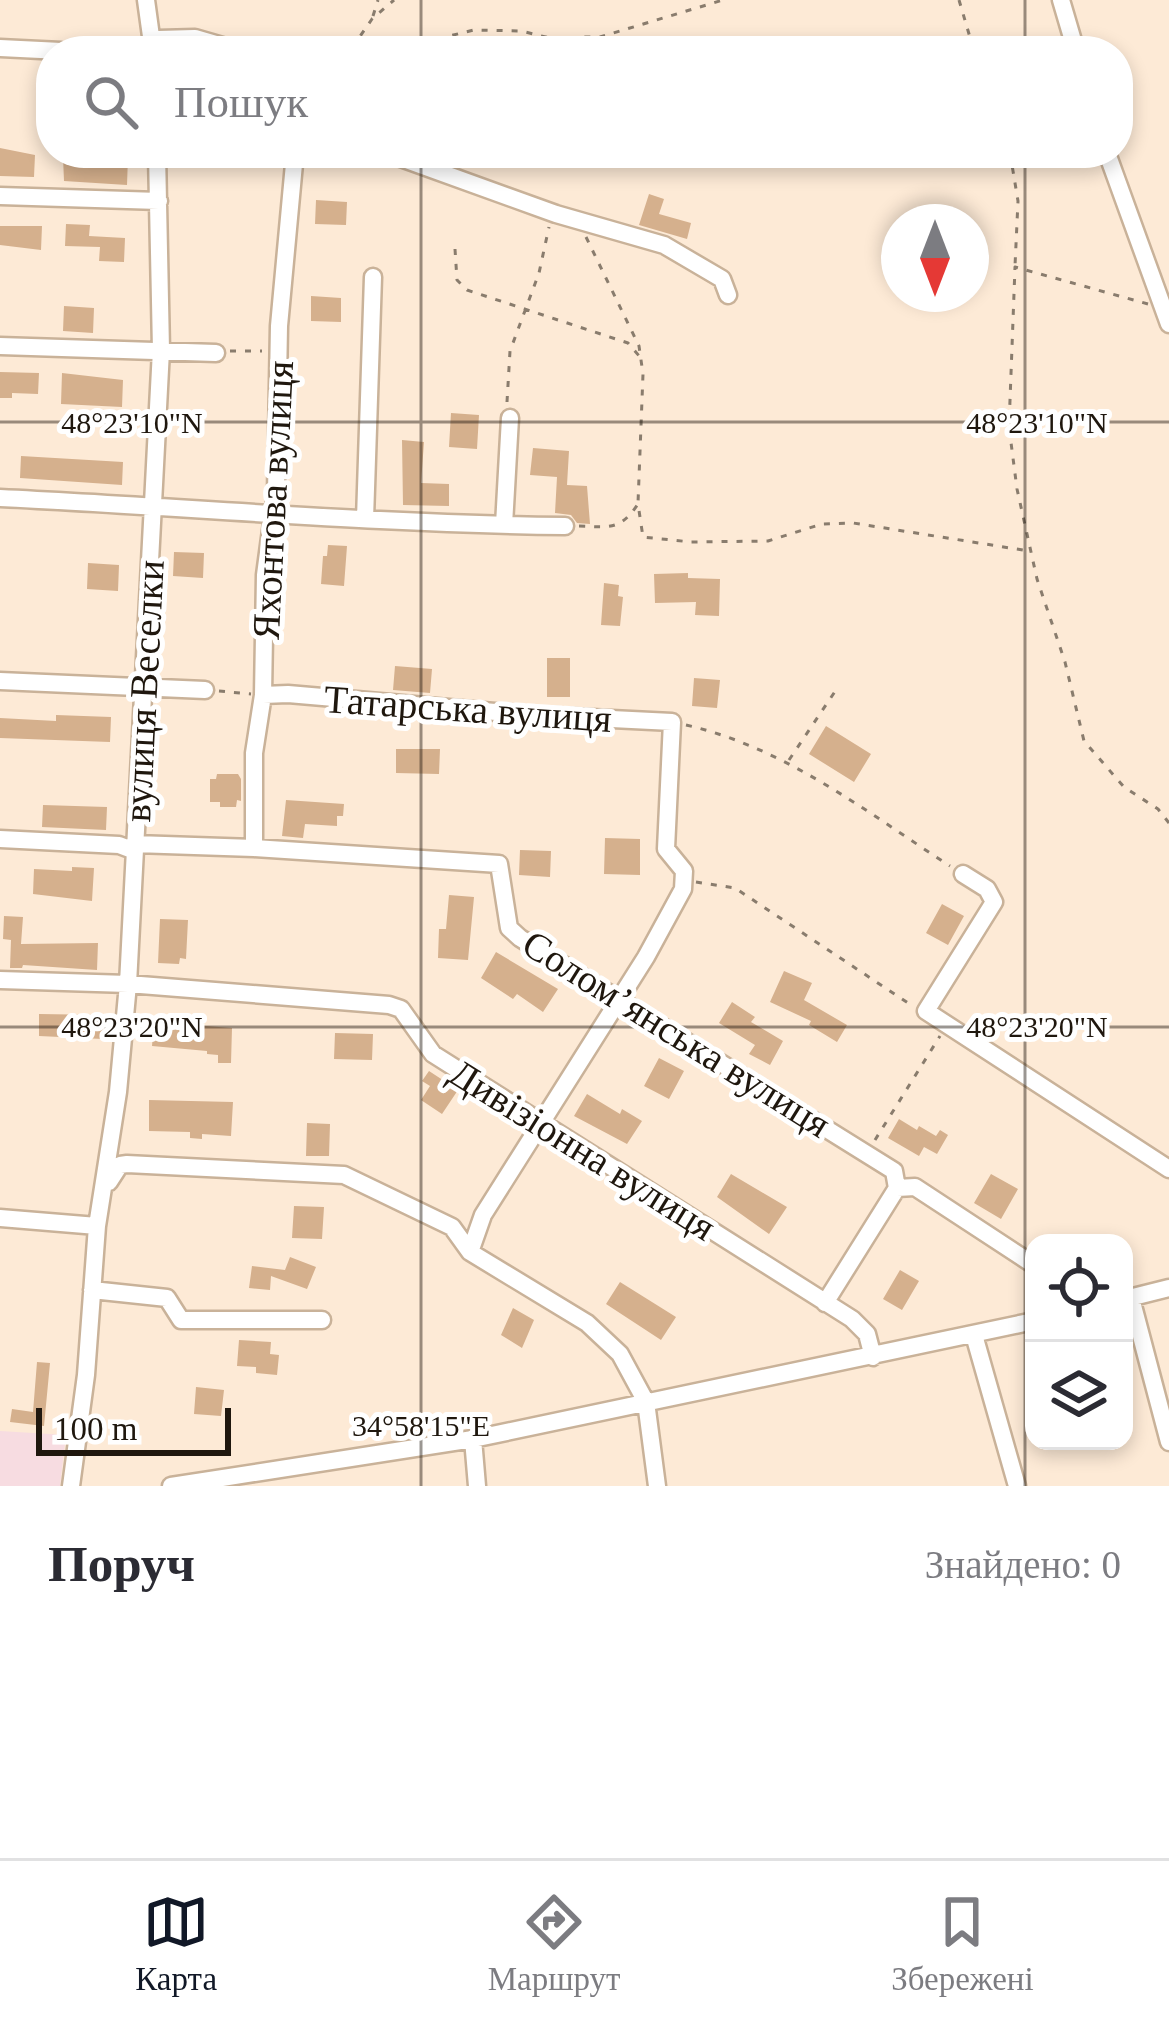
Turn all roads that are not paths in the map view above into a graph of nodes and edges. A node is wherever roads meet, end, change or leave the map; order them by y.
1 (146, 0) edge
2 (1061, 0) edge
3 (150, 36) edge
4 (1072, 36) edge
5 (0, 48) edge
6 (36, 50) edge
7 (158, 168) edge
8 (294, 168) edge
9 (428, 168) edge
10 (1112, 168) edge
11 (0, 196) edge
12 (159, 201) junction
13 (373, 277) dead end
14 (728, 295) dead end
15 (1166, 316) edge
16 (0, 346) edge
17 (161, 350) junction
18 (217, 353) road end
19 (511, 418) road end
20 (0, 498) edge
21 (153, 505) junction
22 (271, 516) junction
23 (365, 519) junction
24 (504, 525) junction
25 (565, 526) road end
26 (0, 681) edge
27 (145, 686) junction
28 (205, 690) road end
29 (263, 695) junction
30 (0, 839) edge
31 (135, 848) junction
32 (254, 848) junction
33 (963, 874) road end
34 (0, 980) edge
35 (128, 984) junction
36 (617, 999) junction
37 (542, 1124) junction
38 (1169, 1168) edge
39 (897, 1188) junction
40 (103, 1193) junction
41 (0, 1218) edge
42 (98, 1226) junction
43 (470, 1252) junction
44 (1025, 1259) edge
45 (1169, 1288) edge
46 (92, 1290) junction
47 (1133, 1297) edge
48 (825, 1303) junction
49 (1133, 1319) edge
50 (322, 1320) dead end
51 (1025, 1323) edge
52 (974, 1335) junction
53 (873, 1357) junction
54 (646, 1402) junction
55 (472, 1439) junction
56 (1169, 1442) edge
57 (292, 1466) junction
58 (203, 1483) edge
59 (71, 1486) edge
60 (171, 1486) edge
61 (293, 1486) edge
62 (477, 1486) edge
63 (657, 1486) edge
64 (1017, 1486) edge

1 - 3 street
2 - 4 street
5 - 6 street
7 - 12 street, вулиця Веселки
8 - 22 street, Яхонтова вулиця
9 - 14 street
10 - 15 street
11 - 12 street
12 - 17 street, вулиця Веселки
13 - 23 street
16 - 17 street
17 - 18 street
17 - 21 street, вулиця Веселки
19 - 24 street
20 - 21 street
21 - 22 street
21 - 27 street, вулиця Веселки
22 - 23 street
22 - 29 street, Яхонтова вулиця
23 - 24 street
24 - 25 street
26 - 27 street
27 - 28 street
27 - 31 street, вулиця Веселки
29 - 32 street, Яхонтова вулиця
29 - 36 street, Татарська вулиця
30 - 31 street, Соломʼянська вулиця
31 - 32 street, Соломʼянська вулиця
31 - 35 street, вулиця Веселки
32 - 36 street, Соломʼянська вулиця
33 - 38 street
34 - 35 street, Дивізіонна вулиця
35 - 37 street, Дивізіонна вулиця
35 - 40 street, вулиця Веселки
36 - 37 street
36 - 39 street, Соломʼянська вулиця
37 - 43 street
37 - 48 street, Дивізіонна вулиця
39 - 44 street
39 - 48 street
40 - 42 street, вулиця Веселки
40 - 43 street
41 - 42 street
42 - 46 street, вулиця Веселки
43 - 54 street
45 - 47 street
46 - 50 street
46 - 59 street, вулиця Веселки
48 - 53 street, Дивізіонна вулиця
49 - 56 street
51 - 52 street
52 - 53 street
52 - 64 street
53 - 54 street
54 - 55 street
54 - 63 street
55 - 57 street
55 - 62 street
57 - 58 street
57 - 61 street
58 - 60 street

